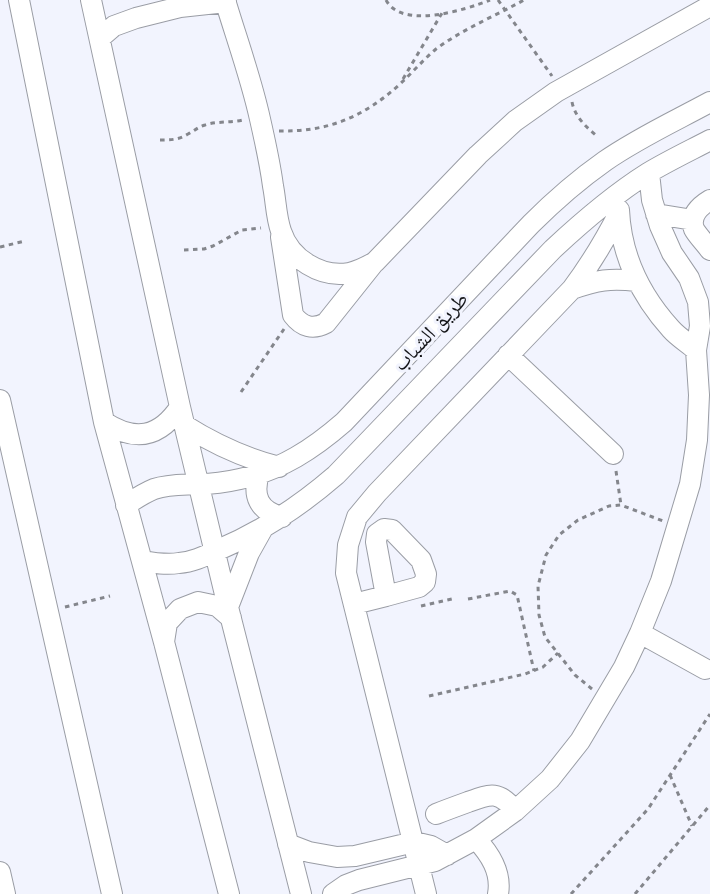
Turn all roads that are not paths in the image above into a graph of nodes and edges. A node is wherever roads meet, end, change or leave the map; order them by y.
1 (19, 0) edge
2 (91, 0) edge
3 (225, 1) edge
4 (710, 6) edge
5 (135, 9) edge
6 (100, 38) junction
7 (710, 102) edge
8 (710, 140) edge
9 (649, 173) junction
10 (619, 193) junction
11 (710, 200) edge
12 (619, 213) junction
13 (656, 214) junction
14 (694, 225) junction
15 (281, 232) junction
16 (667, 242) junction
17 (710, 250) edge
18 (375, 262) junction
19 (637, 281) junction
20 (572, 289) junction
21 (704, 309) edge
22 (696, 350) junction
23 (508, 355) junction
24 (0, 400) edge
25 (182, 416) junction
26 (104, 422) junction
27 (613, 454) road end
28 (279, 467) junction
29 (259, 474) junction
30 (198, 484) junction
31 (126, 505) junction
32 (282, 517) junction
33 (263, 528) junction
34 (215, 552) junction
35 (141, 561) junction
36 (386, 596) dead end
37 (354, 604) junction
38 (230, 613) junction
39 (640, 633) junction
40 (164, 642) junction
41 (705, 669) dead end
42 (515, 812) junction
43 (436, 814) dead end
44 (476, 839) junction
45 (414, 842) junction
46 (288, 844) junction
47 (447, 855) junction
48 (420, 865) junction
49 (0, 872) edge
50 (224, 874) junction
51 (5, 894) edge
52 (112, 894) edge
53 (212, 894) edge
54 (229, 894) edge
55 (301, 894) edge
56 (333, 894) edge
57 (426, 894) edge
58 (498, 894) edge

1 - 26 street
2 - 6 street
3 - 5 street
3 - 15 street
4 - 18 street
5 - 6 street
6 - 25 street
7 - 28 street, طريق الشباب
8 - 9 street, طريق الشباب
9 - 10 street, طريق الشباب
9 - 13 street
10 - 12 street
10 - 32 street, طريق الشباب
11 - 14 street
12 - 19 street
12 - 20 street
13 - 14 street
13 - 16 street
14 - 16 street
14 - 17 street
15 - 18 street
15 - 18 street
16 - 21 street
19 - 20 street
19 - 22 street
20 - 23 street
21 - 22 street
22 - 39 street
23 - 27 street
23 - 37 street
24 - 52 street
25 - 26 street
25 - 28 street
25 - 30 street
26 - 31 street
28 - 29 street, طريق الشباب
29 - 30 street, طريق الشباب
29 - 32 street
30 - 31 street, طريق الشباب
30 - 34 street
31 - 35 street
32 - 33 street, طريق الشباب
33 - 34 street, طريق الشباب
33 - 38 street
34 - 35 street, طريق الشباب
34 - 38 street
35 - 40 street
36 - 37 street
37 - 45 street
38 - 40 street
38 - 46 street
39 - 41 street
39 - 42 street
40 - 50 street
42 - 43 street
42 - 44 street
44 - 47 street
44 - 58 street
45 - 46 street
45 - 47 street
45 - 48 street
46 - 55 street
47 - 48 street
48 - 56 street
48 - 57 street
49 - 51 street
50 - 53 street
50 - 54 street

